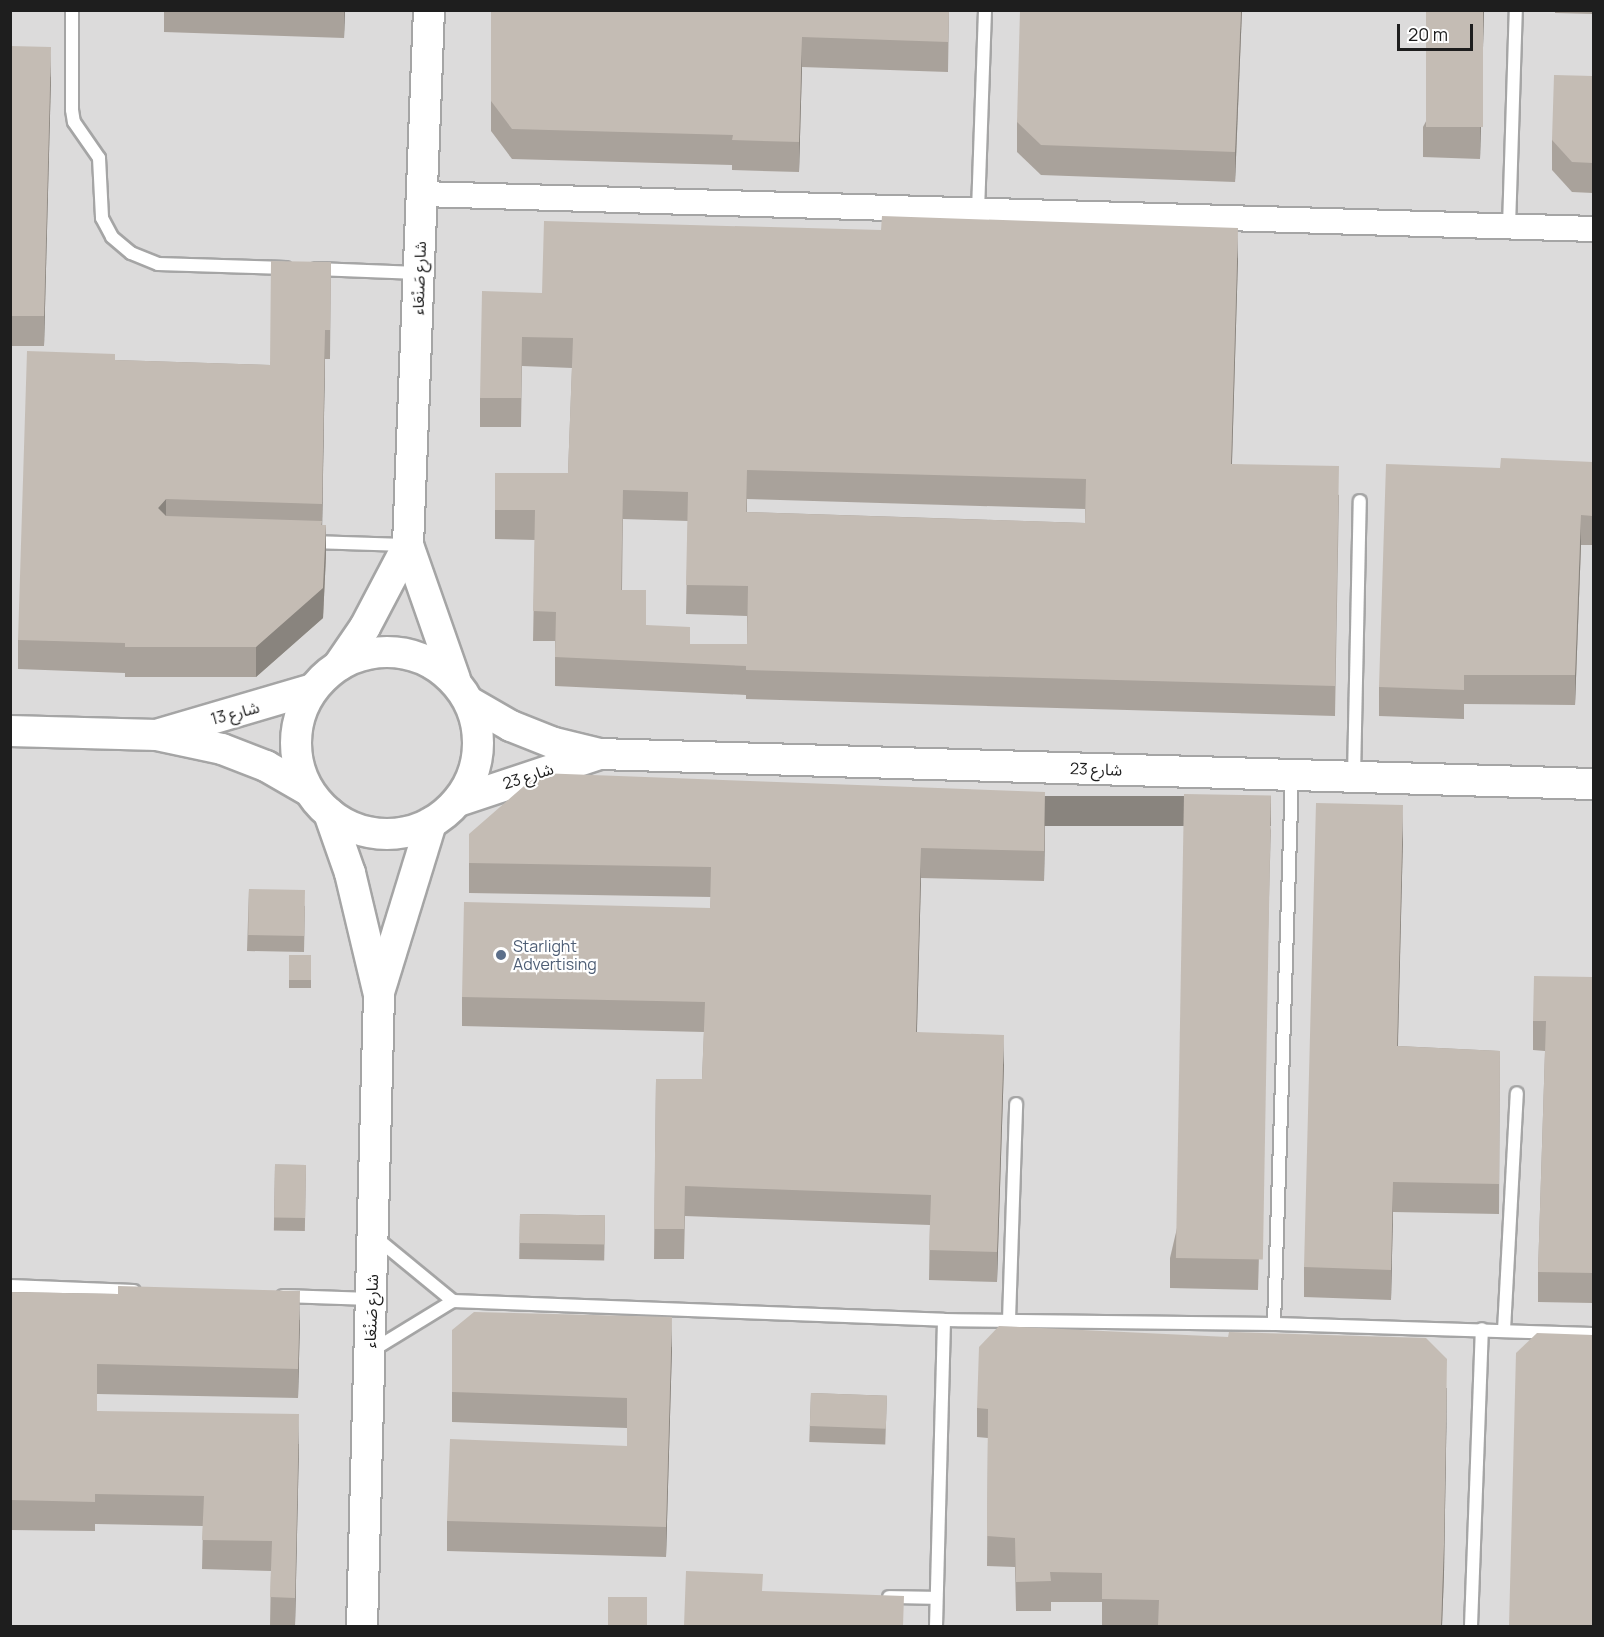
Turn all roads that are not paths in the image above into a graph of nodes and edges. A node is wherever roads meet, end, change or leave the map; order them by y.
1 (72, 10) edge
2 (429, 10) edge
3 (985, 10) edge
4 (1516, 10) edge
5 (422, 194) junction
6 (978, 211) junction
7 (1509, 227) junction
8 (1593, 229) edge
9 (419, 273) junction
10 (1360, 501) dead end
11 (297, 542) edge
12 (408, 545) junction
13 (339, 665) junction
14 (313, 689) junction
15 (463, 691) junction
16 (10, 731) edge
17 (157, 735) junction
18 (599, 754) junction
19 (1292, 775) junction
20 (1354, 777) junction
21 (1593, 784) edge
22 (306, 789) junction
23 (458, 801) junction
24 (329, 813) junction
25 (431, 823) junction
26 (379, 995) junction
27 (1517, 1092) dead end
28 (1016, 1104) dead end
29 (373, 1236) junction
30 (10, 1286) edge
31 (150, 1291) edge
32 (267, 1296) edge
33 (372, 1299) junction
34 (453, 1301) junction
35 (944, 1320) junction
36 (1009, 1320) junction
37 (1274, 1324) junction
38 (1482, 1329) junction
39 (1504, 1330) junction
40 (1593, 1334) edge
41 (370, 1352) junction
42 (878, 1597) edge
43 (936, 1598) junction
44 (362, 1626) edge
45 (936, 1626) edge
46 (1471, 1626) edge

1 - 9 lane
2 - 5 street, شارع صَنْعَاء
3 - 6 lane
4 - 7 lane
5 - 6 street
5 - 9 street, شارع صَنْعَاء
6 - 7 street
7 - 8 street
9 - 12 street, شارع صَنْعَاء
10 - 20 lane
11 - 12 lane
12 - 13 street, شارع صَنْعَاء
12 - 15 street, شارع صَنْعَاء
13 - 14 street
13 - 15 street
14 - 17 street, شارع 13
14 - 22 street
15 - 18 street, شارع 23
15 - 23 street
16 - 17 street, شارع 13
17 - 22 street, شارع 13
18 - 19 street, شارع 23
18 - 23 street, شارع 23
19 - 20 street, شارع 23
19 - 37 lane
20 - 21 street, شارع 23
22 - 24 street
23 - 25 street
24 - 25 street
24 - 26 street, شارع صَنْعَاء
25 - 26 street, شارع صَنْعَاء
26 - 29 street, شارع صَنْعَاء
27 - 39 lane
28 - 36 lane
29 - 33 street, شارع صَنْعَاء
29 - 34 lane
30 - 31 lane
32 - 33 lane
33 - 41 street, شارع صَنْعَاء
34 - 35 lane
34 - 41 lane
35 - 36 lane
35 - 43 lane
36 - 37 lane
37 - 38 lane
38 - 39 lane
38 - 46 lane
39 - 40 lane
41 - 44 street, شارع صَنْعَاء
42 - 43 lane
43 - 45 lane

